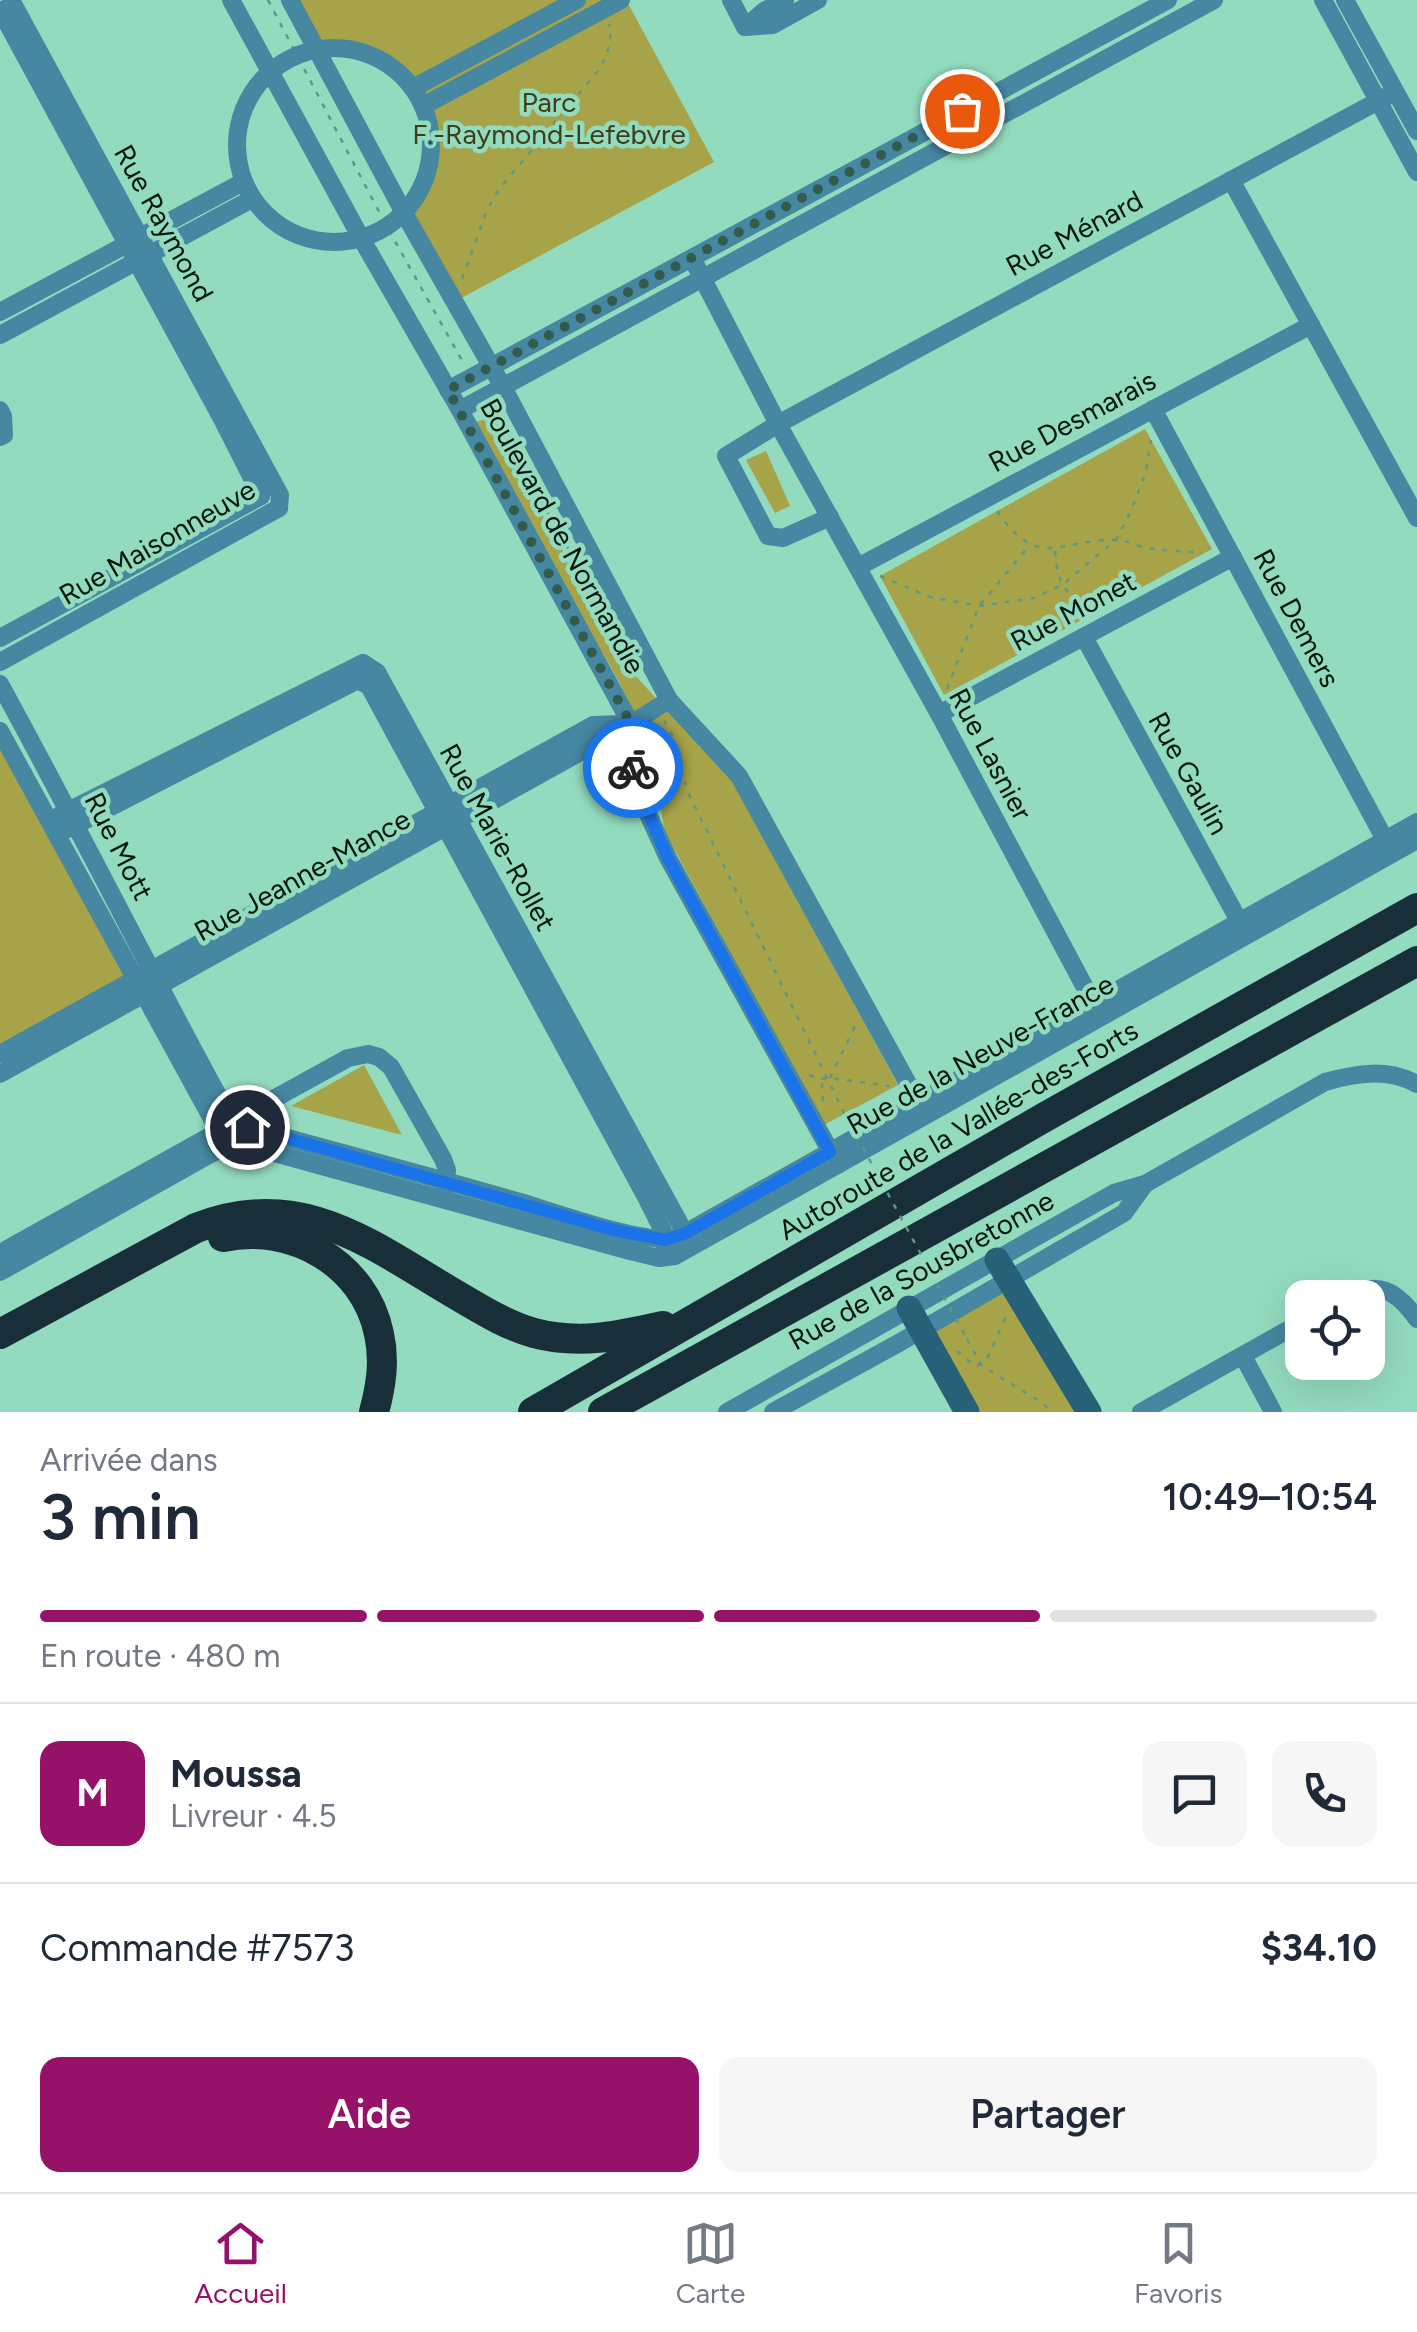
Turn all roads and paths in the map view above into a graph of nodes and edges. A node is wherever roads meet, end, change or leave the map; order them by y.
1 (11, 0) edge
2 (231, 0) edge
3 (268, 0) edge
4 (290, 0) edge
5 (577, 0) edge
6 (731, 0) edge
7 (785, 0) edge
8 (818, 0) edge
9 (1168, 0) edge
10 (1214, 0) edge
11 (1322, 0) edge
12 (1344, 0) edge
13 (614, 4) edge
14 (0, 10) edge
15 (1144, 13) junction
16 (746, 27) junction
17 (1155, 32) junction
18 (498, 42) junction
19 (316, 49) junction
20 (298, 55) junction
21 (508, 61) junction
22 (38, 65) junction
23 (270, 72) junction
24 (413, 88) junction
25 (994, 94) junction
26 (1386, 96) junction
27 (423, 106) junction
28 (1006, 114) junction
29 (1417, 131) edge
30 (1417, 172) edge
31 (836, 180) junction
32 (1231, 180) junction
33 (248, 191) junction
34 (847, 200) junction
35 (404, 213) junction
36 (387, 226) junction
37 (361, 238) junction
38 (139, 249) junction
39 (692, 258) junction
40 (702, 278) junction
41 (454, 302) junction
42 (0, 312) edge
43 (1311, 324) junction
44 (0, 336) edge
45 (492, 366) junction
46 (471, 378) junction
47 (502, 387) junction
48 (448, 390) junction
49 (482, 398) junction
50 (460, 410) junction
51 (1154, 412) junction
52 (228, 413) junction
53 (778, 424) junction
54 (261, 496) junction
55 (988, 497) junction
56 (279, 508) junction
57 (830, 517) junction
58 (1417, 518) edge
59 (1116, 540) junction
60 (1030, 545) junction
61 (1054, 548) junction
62 (1233, 557) junction
63 (858, 567) junction
64 (580, 568) dead end
65 (1062, 585) junction
66 (978, 606) junction
67 (1101, 628) junction
68 (1084, 637) junction
69 (0, 638) edge
70 (0, 662) edge
71 (0, 684) edge
72 (663, 702) junction
73 (939, 714) junction
74 (631, 724) junction
75 (0, 731) edge
76 (447, 816) junction
77 (73, 817) junction
78 (1417, 822) edge
79 (53, 828) junction
80 (1417, 840) edge
81 (1389, 846) junction
82 (1417, 908) edge
83 (1243, 929) junction
84 (1417, 960) edge
85 (147, 982) junction
86 (1097, 1010) junction
87 (862, 1016) dead end
88 (573, 1047) junction
89 (0, 1054) edge
90 (0, 1074) edge
91 (808, 1075) dead end
92 (828, 1080) junction
93 (1417, 1084) edge
94 (896, 1087) dead end
95 (823, 1104) dead end
96 (922, 1109) junction
97 (229, 1136) junction
98 (834, 1158) junction
99 (444, 1190) junction
100 (689, 1240) junction
101 (665, 1249) junction
102 (0, 1253) edge
103 (0, 1272) edge
104 (1006, 1281) junction
105 (1385, 1291) edge
106 (695, 1318) junction
107 (916, 1319) junction
108 (1417, 1319) edge
109 (1285, 1332) edge
110 (0, 1334) edge
111 (952, 1347) dead end
112 (0, 1355) edge
113 (1243, 1356) junction
114 (980, 1362) junction
115 (760, 1392) junction
116 (737, 1409) edge
117 (374, 1412) edge
118 (532, 1412) edge
119 (603, 1412) edge
120 (772, 1412) edge
121 (967, 1412) edge
122 (1050, 1412) edge
123 (1089, 1412) edge
124 (1141, 1412) edge
125 (1274, 1412) edge

1 - 22 street, Rue Raymond
2 - 23 street, Boulevard de Normandie
3 - 20 path
4 - 19 street, Boulevard de Normandie
5 - 18 street
6 - 16 street
7 - 16 street
8 - 16 street
9 - 15 street
10 - 17 street
11 - 26 street
12 - 26 street
13 - 21 street
13 - 41 path
14 - 22 street, Rue Raymond
15 - 17 street
15 - 25 street
17 - 28 street
18 - 21 street
18 - 24 street
19 - 20 street
19 - 24 street
19 - 35 street, Boulevard de Normandie
20 - 23 street
20 - 36 path
21 - 27 street
22 - 38 street, Rue Raymond
23 - 33 street
23 - 37 street, Boulevard de Normandie
24 - 27 street
25 - 28 street
25 - 31 street
26 - 29 street
26 - 30 street
26 - 32 street, Rue Ménard
27 - 35 street
28 - 34 street
31 - 34 street
31 - 39 street
32 - 43 street
32 - 53 street, Rue Ménard
33 - 37 street
33 - 38 street
34 - 40 street
35 - 36 street
35 - 41 street, Boulevard de Normandie
36 - 37 street
36 - 46 path
37 - 48 street, Boulevard de Normandie
38 - 42 street
38 - 44 street
38 - 52 street, Rue Raymond
39 - 40 street, Rue Lasnier
39 - 45 street
40 - 47 street
40 - 53 street, Rue Lasnier
41 - 45 street, Boulevard de Normandie
43 - 51 street, Rue Desmarais
43 - 58 street
45 - 46 street
45 - 47 street, Boulevard de Normandie
46 - 48 street
47 - 49 street
47 - 72 street, Boulevard de Normandie
48 - 50 street, Boulevard de Normandie
49 - 50 street
49 - 64 path
50 - 74 street, Boulevard de Normandie
51 - 55 street, Rue Desmarais
51 - 59 path
51 - 62 street, Rue Demers
52 - 54 street, Rue Raymond
52 - 56 street, Rue Raymond
53 - 57 street, Rue Lasnier
53 - 57 street
54 - 56 street, Rue Maisonneuve
54 - 69 street, Rue Maisonneuve
55 - 60 path
55 - 63 street, Rue Desmarais
56 - 70 street, Rue Maisonneuve
57 - 63 street, Rue Lasnier
59 - 61 path
59 - 62 path
59 - 65 path
60 - 61 path
60 - 66 path
61 - 65 path
62 - 67 street, Rue Monet
62 - 81 street, Rue Demers
63 - 66 path
63 - 73 street, Rue Lasnier
65 - 66 path
65 - 67 path
66 - 73 path
67 - 68 street, Rue Monet
68 - 73 street, Rue Monet
68 - 83 street, Rue Gaulin
71 - 77 street, Rue Mott
72 - 74 street, Rue Jeanne-Mance
72 - 92 path
72 - 96 street, Boulevard de Normandie
73 - 86 street, Rue Lasnier
74 - 76 street, Rue Jeanne-Mance
74 - 98 street, Boulevard de Normandie
75 - 79 street, Rue Mott
76 - 77 street, Rue Marie-Rollet
76 - 85 street, Rue Jeanne-Mance
76 - 88 street, Rue Marie-Rollet
77 - 79 street, Rue Marie-Rollet
77 - 85 street, Rue Mott
78 - 81 street, Rue de la Neuve-France
79 - 85 street, Rue Mott
80 - 81 street, Rue de la Neuve-France
81 - 83 street, Rue de la Neuve-France
82 - 106 highway, Autoroute de la Vallée-des-Forts
83 - 86 street, Rue de la Neuve-France
84 - 119 highway
85 - 89 street, Rue Jeanne-Mance
85 - 90 street, Rue Jeanne-Mance
85 - 97 street, Rue Mott
86 - 96 street, Rue de la Neuve-France
87 - 92 path
88 - 100 street, Rue Marie-Rollet
88 - 101 street, Rue Marie-Rollet
91 - 92 path
92 - 94 path
92 - 95 path
92 - 114 path, bridge
93 - 104 street, Rue de la Sousbretonne
96 - 98 street, Rue de la Neuve-France
97 - 99 street, Rue de la Neuve-France
97 - 99 street
97 - 102 street
97 - 103 street
98 - 100 street, Rue de la Neuve-France
99 - 101 street, Rue de la Neuve-France
100 - 101 street, Rue de la Neuve-France
104 - 107 street, Rue de la Sousbretonne
104 - 114 path
104 - 123 street
105 - 108 street
106 - 110 highway
106 - 118 highway, Autoroute de la Vallée-des-Forts
107 - 115 street, Rue de la Sousbretonne
107 - 120 street, Rue de la Sousbretonne
107 - 121 street
109 - 113 street
111 - 114 path
112 - 117 highway
113 - 124 street
113 - 125 street
114 - 122 path
115 - 116 street, Rue de la Sousbretonne
115 - 120 street

